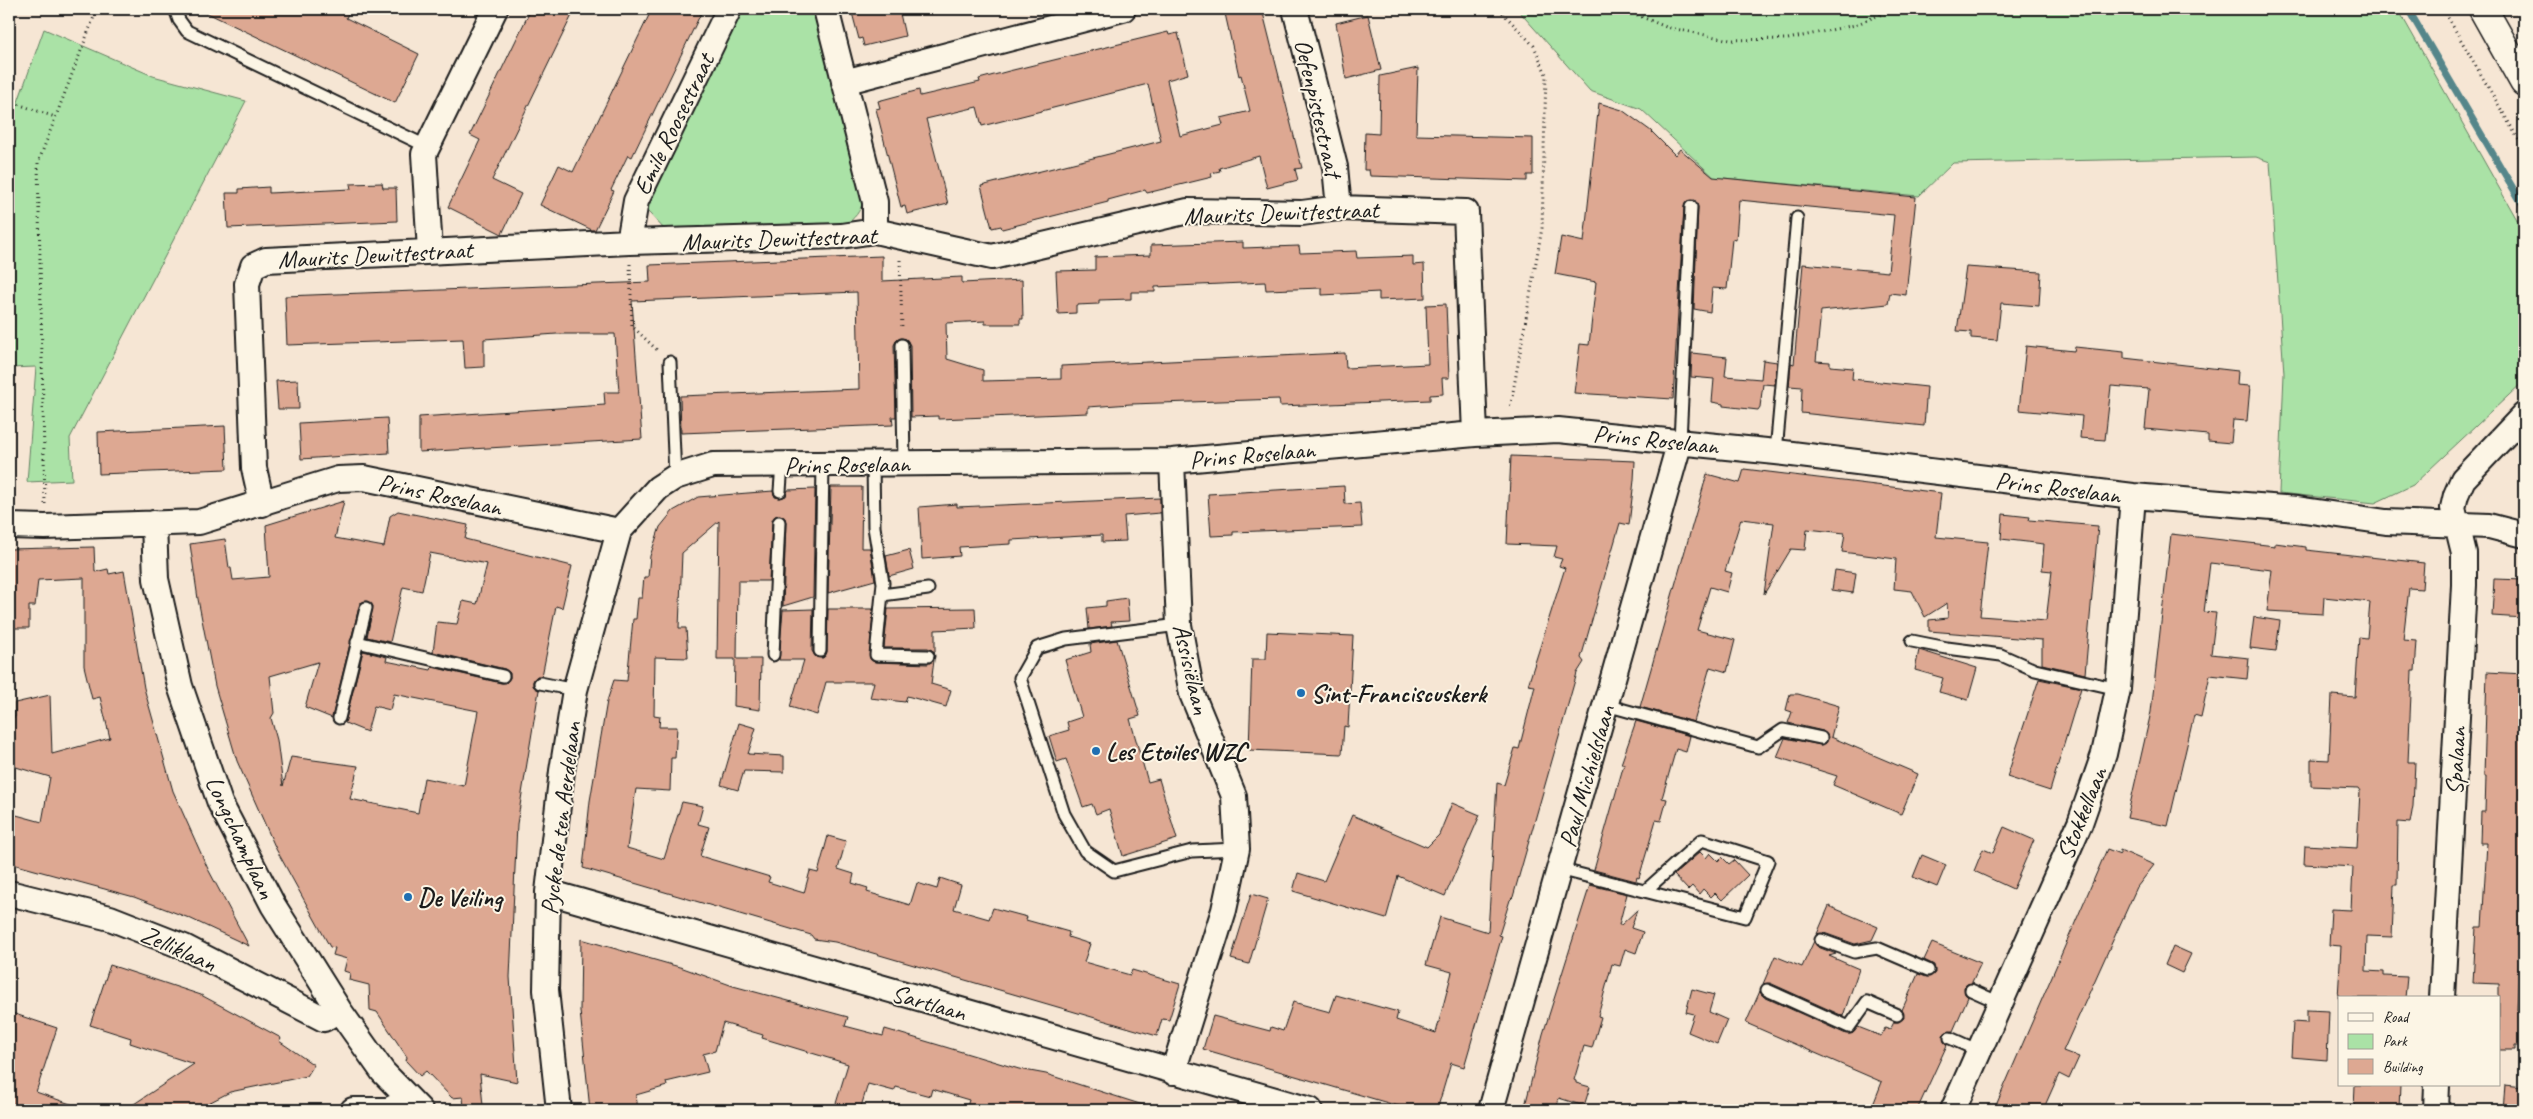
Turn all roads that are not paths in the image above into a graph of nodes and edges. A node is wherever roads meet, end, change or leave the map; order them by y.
1 (175, 9) edge
2 (495, 9) edge
3 (729, 9) edge
4 (826, 9) edge
5 (1123, 9) edge
6 (1295, 9) edge
7 (2483, 9) edge
8 (844, 82) junction
9 (2524, 82) edge
10 (428, 148) junction
11 (1691, 207) dead end
12 (1339, 208) junction
13 (1797, 218) dead end
14 (875, 231) junction
15 (629, 242) junction
16 (430, 251) junction
17 (902, 345) road end
18 (670, 362) road end
19 (2524, 415) edge
20 (1475, 434) junction
21 (1680, 441) junction
22 (1776, 452) junction
23 (1172, 461) junction
24 (904, 463) junction
25 (782, 464) junction
26 (823, 464) junction
27 (873, 464) junction
28 (674, 477) junction
29 (780, 491) dead end
30 (2133, 496) junction
31 (262, 504) junction
32 (779, 522) dead end
33 (154, 523) junction
34 (2456, 525) junction
35 (9, 526) edge
36 (619, 531) junction
37 (2524, 535) edge
38 (928, 590) dead end
39 (882, 595) junction
40 (366, 608) dead end
41 (1179, 625) junction
42 (1912, 641) dead end
43 (358, 642) junction
44 (820, 651) dead end
45 (773, 655) dead end
46 (928, 656) dead end
47 (503, 676) dead end
48 (540, 683) dead end
49 (2118, 689) junction
50 (576, 690) junction
51 (1606, 705) junction
52 (339, 718) dead end
53 (1820, 738) dead end
54 (1237, 849) junction
55 (1559, 869) junction
56 (1645, 891) junction
57 (9, 892) edge
58 (548, 892) junction
59 (1822, 940) dead end
60 (1928, 970) dead end
61 (1767, 990) dead end
62 (1971, 990) dead end
63 (2442, 996) edge
64 (2000, 1003) junction
65 (339, 1010) junction
66 (1897, 1015) dead end
67 (1950, 1038) dead end
68 (1979, 1051) junction
69 (1173, 1072) junction
70 (2437, 1086) edge
71 (414, 1105) edge
72 (353, 1110) edge
73 (388, 1110) edge
74 (559, 1110) edge
75 (1310, 1110) edge
76 (1491, 1110) edge
77 (1954, 1110) edge
78 (2436, 1110) edge

1 - 10 lane
2 - 10 street
3 - 15 street, Emile Roosestraat
4 - 8 street
5 - 8 street
6 - 12 street, Oefenpistestraat
7 - 9 main road
8 - 14 street
10 - 16 street
11 - 21 lane
12 - 14 street, Maurits Dewittestraat
12 - 20 street, Maurits Dewittestraat
13 - 22 lane
14 - 15 street, Maurits Dewittestraat
15 - 16 street, Maurits Dewittestraat
16 - 31 street, Maurits Dewittestraat
17 - 24 lane
18 - 28 lane
19 - 34 street, Spalaan
20 - 21 street, Prins Roselaan
20 - 23 street, Prins Roselaan
21 - 22 street, Prins Roselaan
21 - 51 street, Paul Michielslaan
22 - 30 street, Prins Roselaan
23 - 24 street, Prins Roselaan
23 - 41 street, Assisiëlaan
24 - 27 street, Prins Roselaan
25 - 26 street, Prins Roselaan
25 - 28 street, Prins Roselaan
25 - 29 lane
26 - 27 street, Prins Roselaan
26 - 44 lane
27 - 39 lane
28 - 36 street, Prins Roselaan
30 - 34 street, Prins Roselaan
30 - 49 street, Stokkellaan
31 - 33 street, Prins Roselaan
31 - 36 street, Prins Roselaan
32 - 45 lane
33 - 35 street, Prins Roselaan
33 - 65 street, Longchamplaan
34 - 37 street, Prins Roselaan
34 - 63 street, Spalaan
36 - 50 street, Pycke de ten Aerdelaan
38 - 39 lane
39 - 46 lane
40 - 43 lane
41 - 54 street, Assisiëlaan
41 - 54 lane
42 - 49 lane
43 - 47 lane
43 - 52 lane
48 - 50 lane
49 - 64 street, Stokkellaan
50 - 58 street, Pycke de ten Aerdelaan
51 - 53 lane
51 - 55 street, Paul Michielslaan
54 - 69 street, Assisiëlaan
55 - 56 lane
55 - 76 street, Paul Michielslaan
56 - 56 lane
57 - 65 street, Zelliklaan
58 - 69 street, Sartlaan
58 - 74 street, Pycke de ten Aerdelaan
59 - 60 lane
61 - 66 lane
62 - 64 lane
64 - 68 street, Stokkellaan
65 - 71 street, Longchamplaan
67 - 68 lane
68 - 77 street, Stokkellaan
69 - 75 street, Sartlaan
70 - 78 street
71 - 73 street
72 - 73 street

